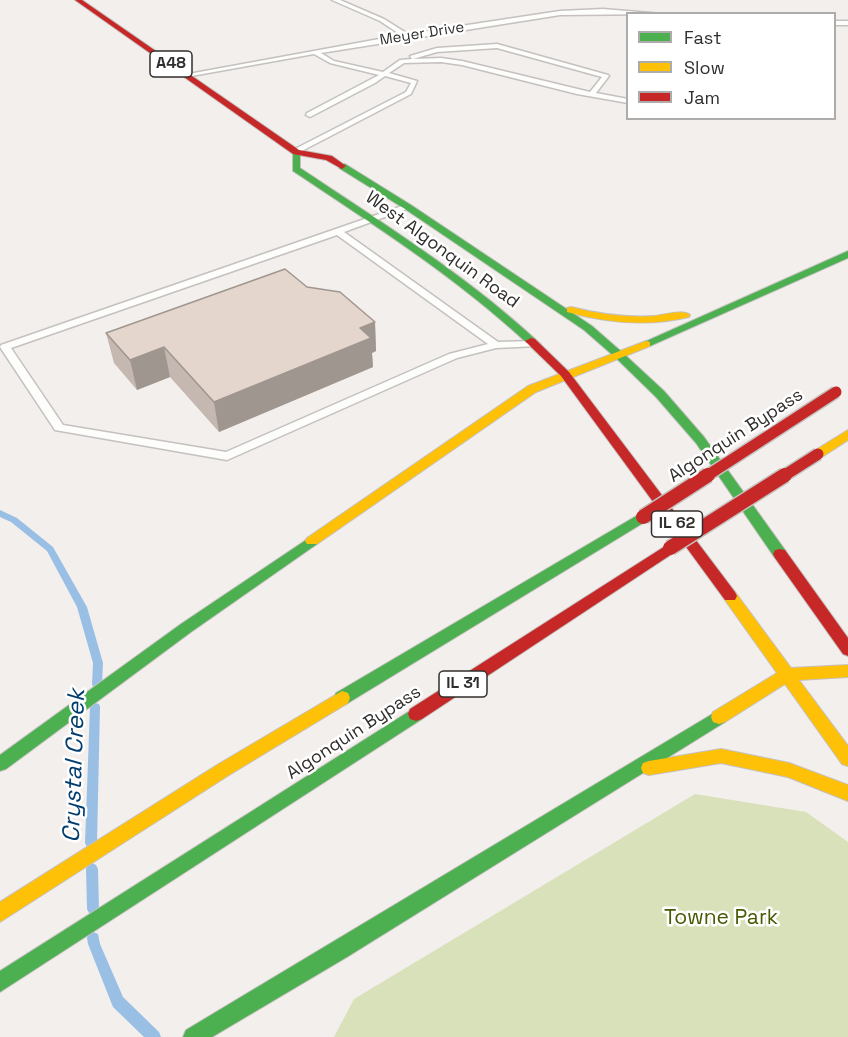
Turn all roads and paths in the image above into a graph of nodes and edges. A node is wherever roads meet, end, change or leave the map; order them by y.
1 (78, 0) edge
2 (335, 0) edge
3 (626, 12) edge
4 (407, 36) junction
5 (314, 52) junction
6 (402, 61) junction
7 (384, 74) junction
8 (186, 75) junction
9 (591, 95) junction
10 (626, 101) edge
11 (310, 115) dead end
12 (296, 152) junction
13 (408, 207) junction
14 (373, 220) junction
15 (339, 232) junction
16 (848, 254) edge
17 (554, 305) junction
18 (734, 305) junction
19 (535, 344) junction
20 (496, 345) junction
21 (620, 356) junction
22 (566, 374) junction
23 (842, 388) edge
24 (848, 434) edge
25 (848, 650) edge
26 (848, 671) edge
27 (789, 674) junction
28 (848, 759) edge
29 (0, 764) edge
30 (632, 771) junction
31 (848, 793) edge
32 (0, 913) edge
33 (0, 982) edge
34 (193, 1037) edge

1 - 8 main road, West Algonquin Road / A48
2 - 4 lane
3 - 4 lane, Meyer Drive
4 - 5 lane, Meyer Drive
5 - 7 lane
5 - 8 lane, Meyer Drive
6 - 7 lane
6 - 9 lane
6 - 9 lane
7 - 11 lane
7 - 12 lane
8 - 12 main road, West Algonquin Road / A48
9 - 10 lane
12 - 13 main road, West Algonquin Road / A48
12 - 14 main road, West Algonquin Road
13 - 14 lane
13 - 17 main road, West Algonquin Road / A48
14 - 15 lane
14 - 19 main road, West Algonquin Road
15 - 20 lane
15 - 20 lane
16 - 18 main road
17 - 18 main road
17 - 21 main road, West Algonquin Road / A48
18 - 21 main road
19 - 20 lane
19 - 22 main road, West Algonquin Road
21 - 22 main road
21 - 25 main road, West Algonquin Road
22 - 27 main road, West Algonquin Road / IL 62
22 - 29 main road
23 - 32 main road, Algonquin Bypass / IL 31, bridge
24 - 33 main road, Algonquin Bypass / IL 31, bridge
26 - 27 main road
27 - 28 main road, West Algonquin Road / IL 62
27 - 30 main road
30 - 31 main road
30 - 34 main road

